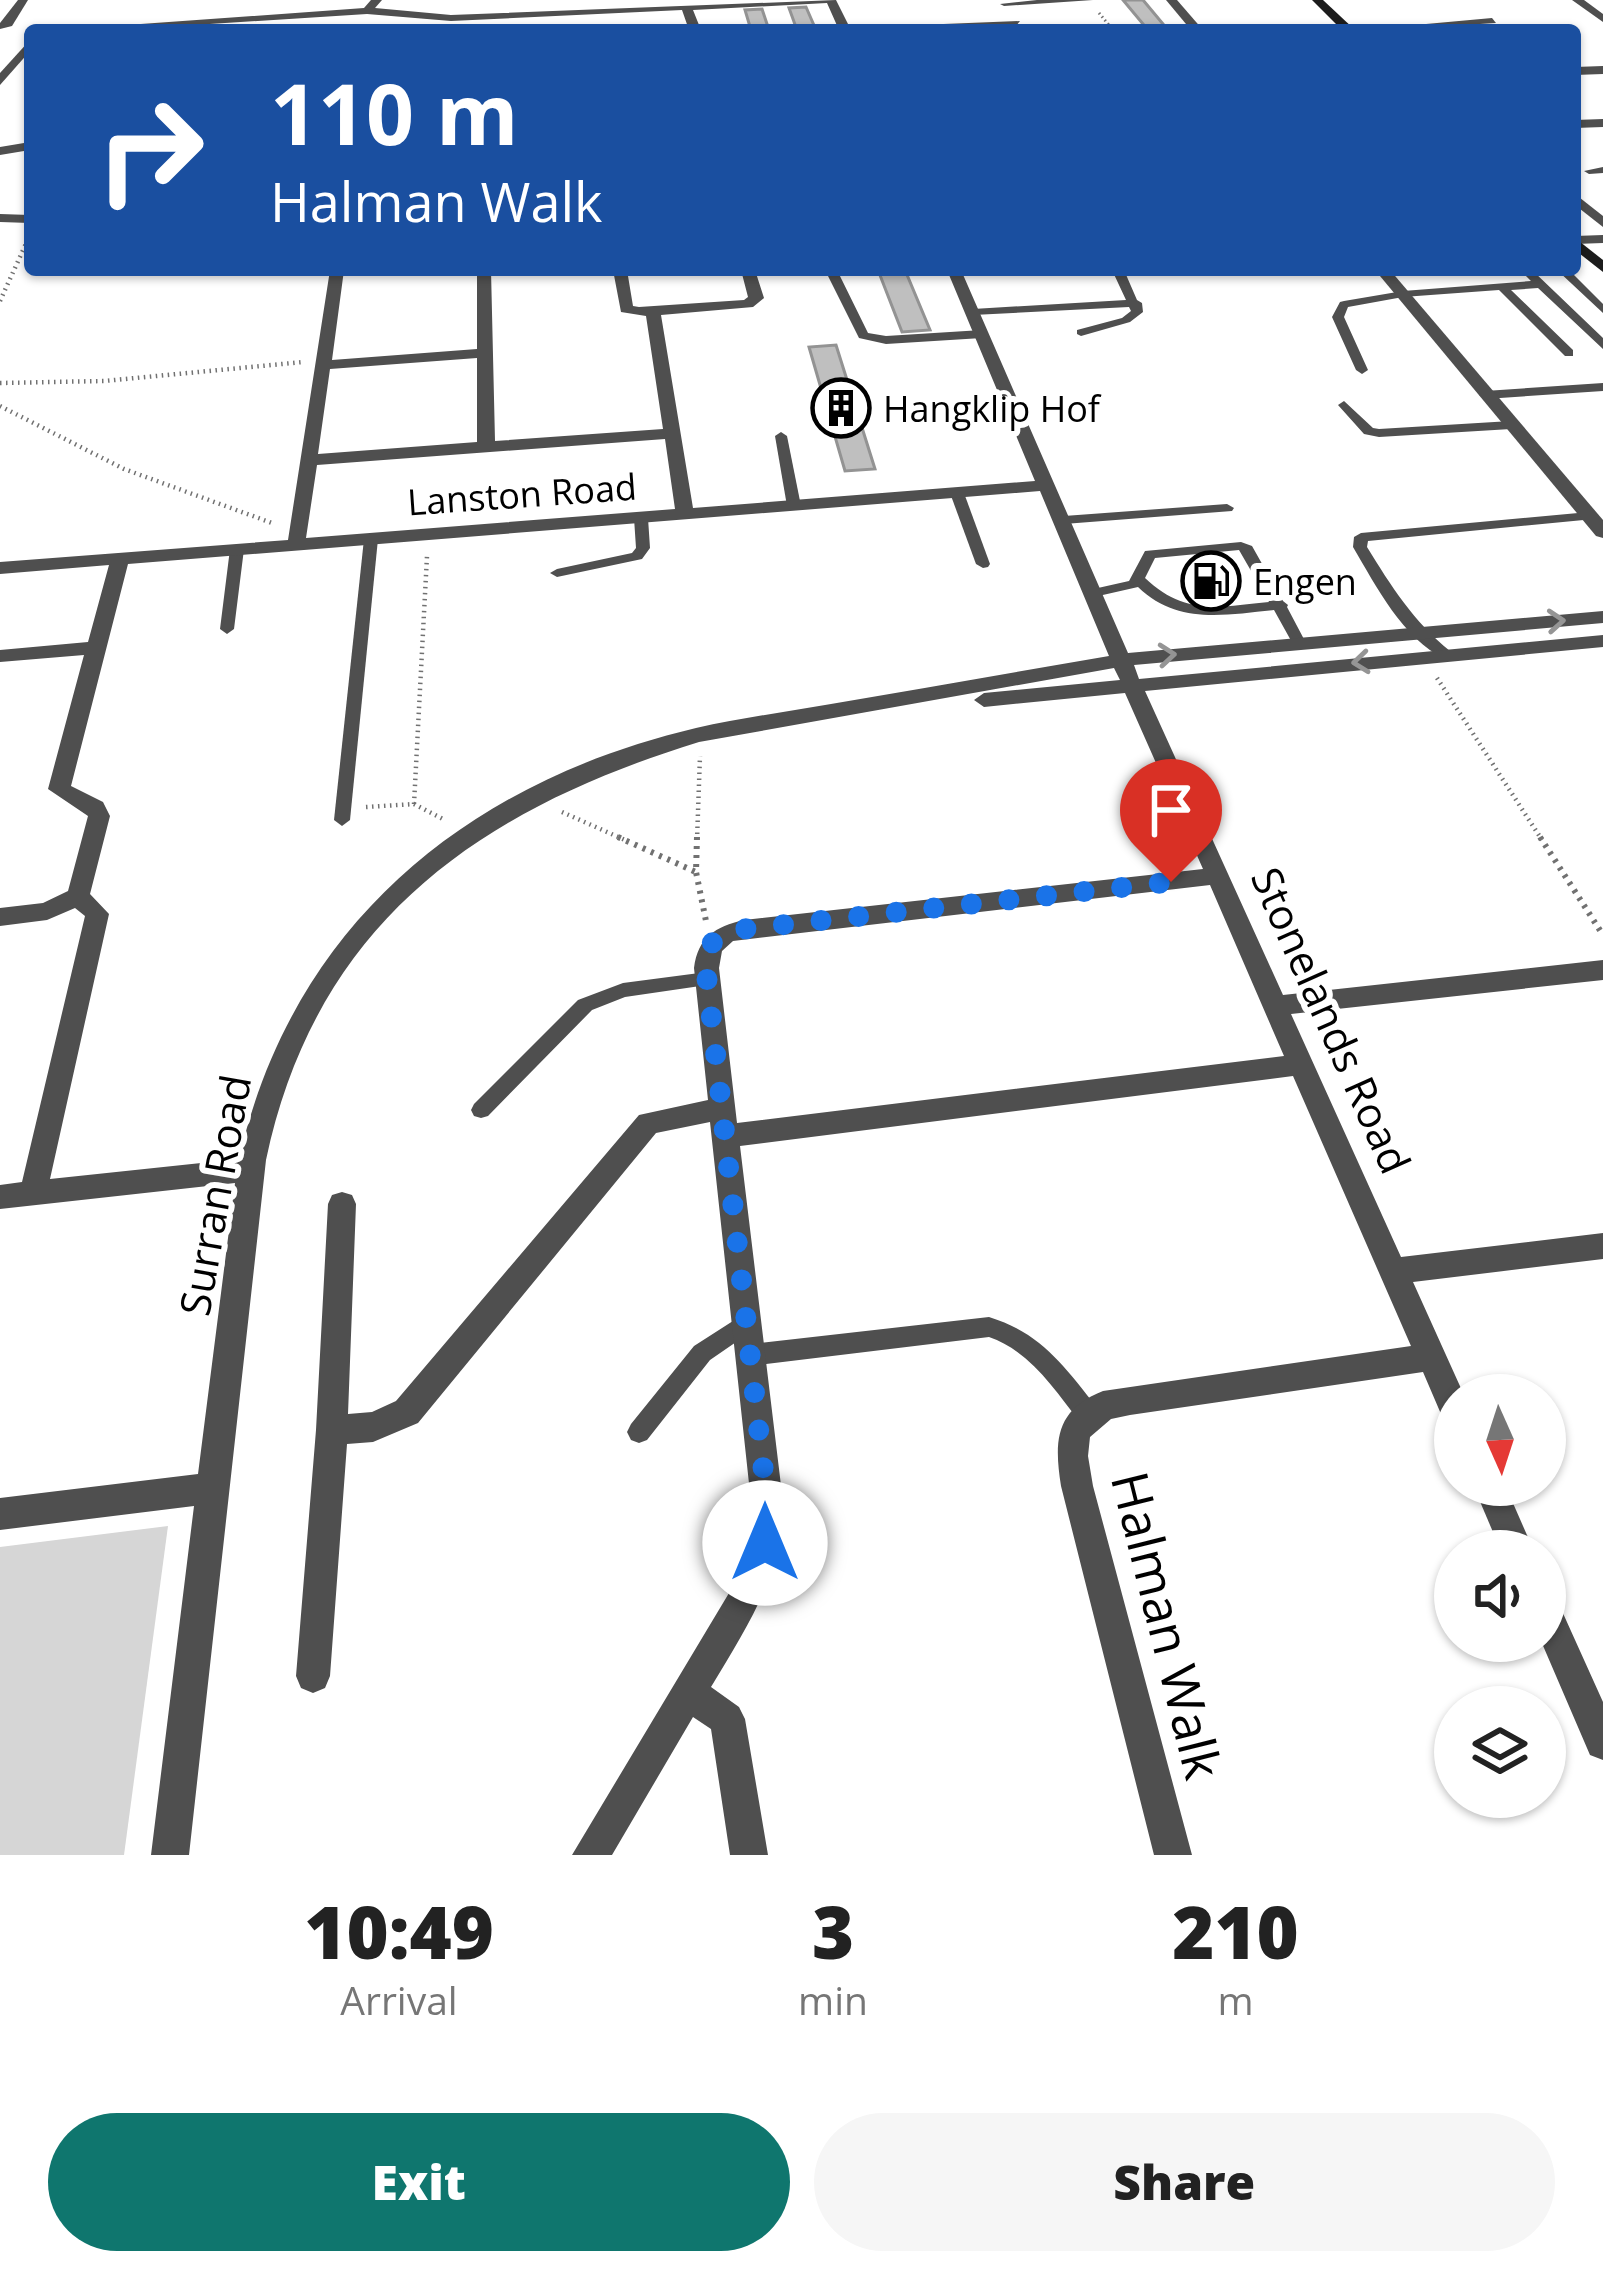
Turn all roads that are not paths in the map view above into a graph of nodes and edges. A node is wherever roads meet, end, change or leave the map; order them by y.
1 (23, 0) edge
2 (831, 0) edge
3 (1089, 0) edge
4 (1171, 0) edge
5 (1317, 0) edge
6 (1577, 0) edge
7 (1003, 2) edge
8 (1472, 4) dead end
9 (372, 5) edge
10 (686, 7) junction
11 (590, 11) junction
12 (549, 13) junction
13 (1603, 20) edge
14 (279, 24) edge
15 (451, 24) edge
16 (552, 24) edge
17 (591, 24) edge
18 (693, 24) edge
19 (1192, 24) edge
20 (1343, 24) edge
21 (1496, 24) edge
22 (0, 26) edge
23 (5, 65) edge
24 (0, 81) edge
25 (1603, 170) edge
26 (1589, 171) dead end
27 (1581, 247) edge
28 (1603, 268) edge
29 (336, 276) edge
30 (484, 276) edge
31 (621, 276) edge
32 (749, 276) edge
33 (834, 276) edge
34 (957, 276) edge
35 (1121, 276) edge
36 (1387, 276) edge
37 (1532, 276) edge
38 (1569, 276) edge
39 (1540, 284) junction
40 (1502, 286) junction
41 (1402, 294) junction
42 (1136, 303) junction
43 (1603, 310) edge
44 (653, 312) junction
45 (978, 323) junction
46 (1081, 332) dead end
47 (1603, 345) edge
48 (486, 353) junction
49 (1569, 353) dead end
50 (324, 363) junction
51 (1362, 370) dead end
52 (1603, 387) edge
53 (1485, 395) junction
54 (1344, 405) dead end
55 (1511, 425) junction
56 (672, 434) junction
57 (781, 436) dead end
58 (486, 447) junction
59 (309, 460) junction
60 (1048, 485) junction
61 (958, 493) junction
62 (794, 506) junction
63 (1227, 508) dead end
64 (685, 514) junction
65 (1589, 516) junction
66 (640, 518) junction
67 (1064, 520) junction
68 (1603, 532) edge
69 (371, 539) junction
70 (296, 544) junction
71 (237, 549) junction
72 (120, 558) junction
73 (983, 564) dead end
74 (0, 568) edge
75 (557, 573) dead end
76 (1140, 581) junction
77 (1094, 592) junction
78 (1281, 605) junction
79 (1603, 617) edge
80 (227, 629) dead end
81 (1416, 632) junction
82 (1603, 641) edge
83 (1299, 643) junction
84 (95, 648) junction
85 (1445, 654) junction
86 (0, 656) edge
87 (1121, 660) junction
88 (1133, 684) junction
89 (804, 718) junction
90 (343, 815) road end
91 (1218, 876) junction
92 (78, 896) junction
93 (0, 917) edge
94 (1603, 970) edge
95 (707, 979) junction
96 (1276, 1006) junction
97 (1302, 1064) junction
98 (481, 1110) dead end
99 (725, 1122) junction
100 (253, 1169) junction
101 (33, 1193) junction
102 (0, 1197) edge
103 (342, 1204) dead end
104 (1603, 1246) edge
105 (1394, 1271) junction
106 (747, 1322) junction
107 (750, 1355) junction
108 (1432, 1358) junction
109 (1439, 1374) edge
110 (1088, 1414) junction
111 (332, 1430) junction
112 (639, 1432) dead end
113 (211, 1488) junction
114 (0, 1514) edge
115 (1566, 1659) edge
116 (313, 1676) dead end
117 (690, 1694) junction
118 (1603, 1742) edge
119 (170, 1855) edge
120 (591, 1855) edge
121 (749, 1855) edge
122 (1173, 1855) edge

1 - 22 street
2 - 10 street
3 - 7 lane
4 - 19 street
5 - 20 street
6 - 13 street
8 - 21 street
9 - 14 street
9 - 15 street
10 - 11 street
10 - 18 street
11 - 12 street
11 - 17 street
12 - 15 street
12 - 16 street
23 - 24 street
25 - 26 lane
27 - 28 street
29 - 50 street
30 - 48 street
31 - 44 street
32 - 44 street
33 - 45 lane
34 - 45 street, Stonelands Road
35 - 42 lane
36 - 41 street
37 - 39 lane
38 - 43 lane
39 - 40 lane
39 - 47 lane
40 - 41 lane
40 - 49 lane
41 - 51 lane
41 - 53 street
42 - 45 lane
42 - 46 lane
44 - 56 street
45 - 60 street, Stonelands Road
48 - 50 street
48 - 58 street
50 - 59 street
52 - 53 lane
53 - 55 street
54 - 55 lane
55 - 65 street
56 - 58 street
56 - 64 street
57 - 62 lane
58 - 59 street
59 - 70 street
60 - 61 street, Lanston Road
60 - 67 street, Stonelands Road
61 - 62 street, Lanston Road
61 - 73 lane
62 - 64 street, Lanston Road
63 - 67 lane
64 - 66 street, Lanston Road
65 - 68 street
65 - 81 lane
66 - 69 street, Lanston Road
66 - 75 lane
67 - 77 street, Stonelands Road
69 - 70 street, Lanston Road
69 - 90 lane
70 - 71 street, Lanston Road
71 - 72 street, Lanston Road
71 - 80 lane
72 - 74 street, Lanston Road
72 - 84 street
76 - 77 lane
76 - 78 lane
76 - 78 lane
77 - 87 street, Stonelands Road
78 - 83 lane
81 -> 79 street, Surran Road
81 - 83 street, Surran Road
81 - 85 lane
82 - 85 street, Surran Road
87 -> 83 street, Surran Road
84 - 86 street
84 - 92 street
85 -> 88 street, Surran Road
87 - 88 street, Stonelands Road
87 - 89 street, Surran Road
88 - 89 street, Surran Road
88 - 91 street, Stonelands Road
89 - 100 street, Surran Road
91 - 95 street
91 - 96 street, Stonelands Road
92 - 93 street
92 - 101 street
94 - 96 street
95 - 98 lane
95 - 99 street
96 - 97 street, Stonelands Road
97 - 99 street
97 - 105 street, Stonelands Road
99 - 106 street
99 - 111 street
100 - 101 street
100 - 113 street, Surran Road
101 - 102 street
103 - 111 street
104 - 105 street
105 - 108 street, Stonelands Road
106 - 107 street
106 - 112 lane
107 - 110 lane
107 - 117 street
108 - 109 street, Stonelands Road
108 - 110 street
110 - 122 street, Halman Walk
111 - 116 street
113 - 114 street
113 - 119 street, Surran Road
115 - 118 street
117 - 120 street
117 - 121 street

